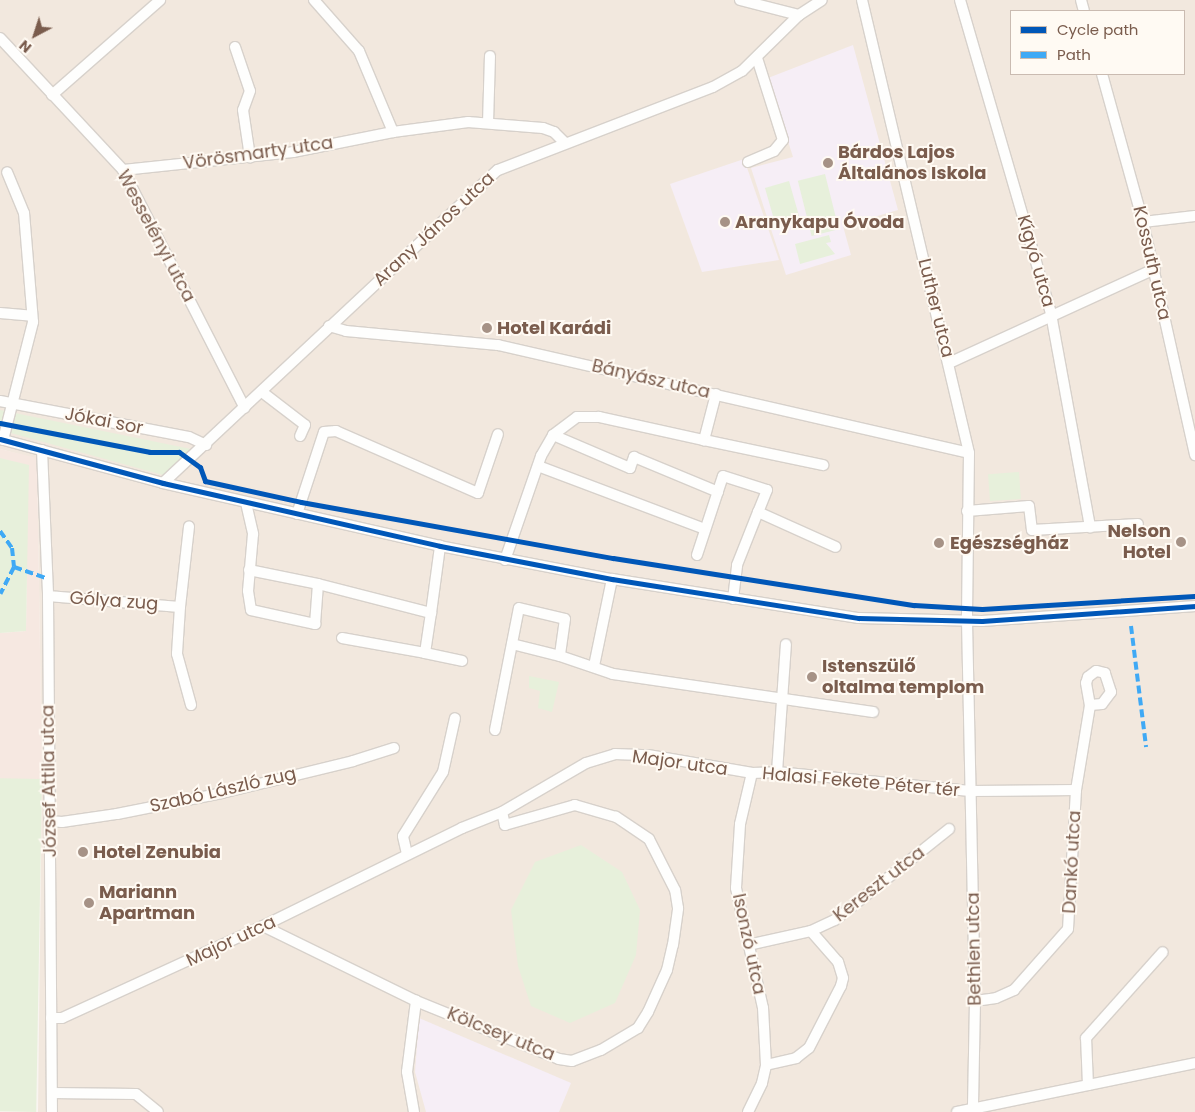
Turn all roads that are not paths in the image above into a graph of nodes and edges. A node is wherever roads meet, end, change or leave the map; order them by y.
1 (160, 0) edge
2 (314, 0) edge
3 (740, 0) edge
4 (822, 0) edge
5 (862, 0) edge
6 (960, 0) edge
7 (799, 15) junction
8 (0, 38) edge
9 (235, 47) dead end
10 (490, 56) dead end
11 (757, 58) junction
12 (1102, 75) edge
13 (52, 95) junction
14 (488, 124) junction
15 (393, 132) junction
16 (564, 142) junction
17 (250, 157) junction
18 (748, 162) dead end
19 (123, 170) junction
20 (7, 172) dead end
21 (1195, 216) edge
22 (1143, 222) junction
23 (1154, 269) junction
24 (0, 312) edge
25 (1051, 314) junction
26 (32, 316) junction
27 (329, 326) junction
28 (949, 363) junction
29 (262, 392) junction
30 (716, 394) junction
31 (0, 401) edge
32 (14, 403) junction
33 (246, 408) junction
34 (498, 434) dead end
35 (553, 435) junction
36 (300, 436) dead end
37 (2, 440) edge
38 (704, 440) junction
39 (206, 445) junction
40 (42, 450) junction
41 (969, 453) junction
42 (1195, 455) edge
43 (822, 464) dead end
44 (538, 466) junction
45 (164, 483) junction
46 (718, 492) junction
47 (246, 503) junction
48 (967, 511) junction
49 (758, 512) junction
50 (297, 514) junction
51 (1138, 524) dead end
52 (189, 527) dead end
53 (1090, 527) junction
54 (705, 529) junction
55 (440, 546) junction
56 (836, 547) dead end
57 (697, 555) dead end
58 (505, 560) junction
59 (249, 570) junction
60 (612, 579) junction
61 (318, 584) junction
62 (48, 596) junction
63 (733, 599) junction
64 (180, 606) junction
65 (1195, 606) edge
66 (431, 613) junction
67 (967, 621) junction
68 (342, 638) dead end
69 (512, 644) junction
70 (786, 644) dead end
71 (425, 653) junction
72 (560, 656) junction
73 (462, 661) dead end
74 (594, 666) junction
75 (784, 701) junction
76 (192, 705) dead end
77 (1090, 705) dead end
78 (873, 712) dead end
79 (455, 718) dead end
80 (495, 730) dead end
81 (394, 748) dead end
82 (777, 772) junction
83 (752, 774) junction
84 (970, 790) junction
85 (1076, 790) junction
86 (502, 812) junction
87 (49, 821) junction
88 (949, 829) dead end
89 (407, 854) junction
90 (263, 926) junction
91 (811, 931) junction
92 (748, 945) junction
93 (1163, 952) dead end
94 (416, 1000) junction
95 (975, 1001) junction
96 (51, 1018) junction
97 (1195, 1064) edge
98 (766, 1065) junction
99 (1088, 1085) junction
100 (52, 1093) junction
101 (972, 1108) junction
102 (52, 1112) edge
103 (158, 1112) edge
104 (414, 1112) edge
105 (748, 1112) edge
106 (957, 1112) edge

1 - 13 street
2 - 15 street
3 - 7 street
4 - 7 street, Arany János utca
5 - 28 street, Luther utca
6 - 25 street, Kígyó utca
7 - 11 street, Arany János utca
8 - 13 street, Wesselényi utca
9 - 17 street
10 - 14 street
11 - 16 street, Arany János utca
11 - 18 street
12 - 22 street, Kossuth utca
13 - 19 street, Wesselényi utca
14 - 15 street, Vörösmarty utca
14 - 16 street, Vörösmarty utca
15 - 17 street, Vörösmarty utca
16 - 27 street, Arany János utca
17 - 19 street, Vörösmarty utca
19 - 33 street, Wesselényi utca
20 - 26 street
21 - 22 street
22 - 23 street, Kossuth utca
23 - 25 street
23 - 42 street, Kossuth utca
24 - 26 street
25 - 28 street
25 - 53 street, Kígyó utca
26 - 32 street
27 - 29 street, Arany János utca
27 - 30 street, Bányász utca
28 - 41 street, Luther utca
29 - 33 street, Arany János utca
29 - 36 street
30 - 38 street
30 - 41 street, Bányász utca
31 - 32 street, Jókai sor
32 - 37 street
32 - 39 street, Jókai sor
33 - 39 street, Arany János utca
34 - 50 street
35 - 38 street
35 - 44 street
35 - 46 street
37 - 40 street
38 - 43 street
39 - 45 street, Arany János utca
40 - 45 street
40 - 62 street, József Attila utca
41 - 48 street, Luther utca
44 - 54 street
44 - 58 street
45 - 47 street
46 - 49 street
46 - 54 street
47 - 50 street
47 - 59 street
48 - 53 street
48 - 67 street, Luther utca
49 - 56 street
49 - 63 street
50 - 55 street
51 - 53 street
52 - 64 street, Gólya zug
54 - 57 street
55 - 58 street
55 - 66 street
58 - 60 street
59 - 61 street
59 - 61 street
60 - 63 street
60 - 74 street
61 - 66 street
62 - 64 street, Gólya zug
62 - 87 street, József Attila utca
63 - 67 street
64 - 76 street, Gólya zug
65 - 67 street
66 - 71 street
67 - 84 street, Bethlen utca
68 - 71 street
69 - 72 street
69 - 72 street
69 - 80 street
70 - 75 street
71 - 73 street
72 - 74 street
74 - 75 street
75 - 78 street
75 - 82 street
77 - 85 street, Dankó utca
79 - 89 street
81 - 87 street, Szabó László zug
82 - 83 street, Halasi Fekete Péter tér
82 - 84 street, Halasi Fekete Péter tér
83 - 86 street, Major utca
83 - 92 street, Isonzó utca
84 - 85 street
84 - 95 street, Bethlen utca
85 - 95 street, Dankó utca
86 - 89 street, Major utca
86 - 94 street, Kölcsey utca
87 - 96 street, József Attila utca
88 - 91 street, Kereszt utca
89 - 90 street, Major utca
90 - 94 street, Kölcsey utca
90 - 96 street, Major utca
91 - 92 street, Kereszt utca
91 - 98 street
92 - 98 street, Isonzó utca
93 - 99 street
94 - 104 street
95 - 101 street, Bethlen utca
96 - 100 street, József Attila utca
97 - 99 street
98 - 105 street, Isonzó utca
99 - 101 street
100 - 102 street, József Attila utca
100 - 103 street
101 - 106 street

